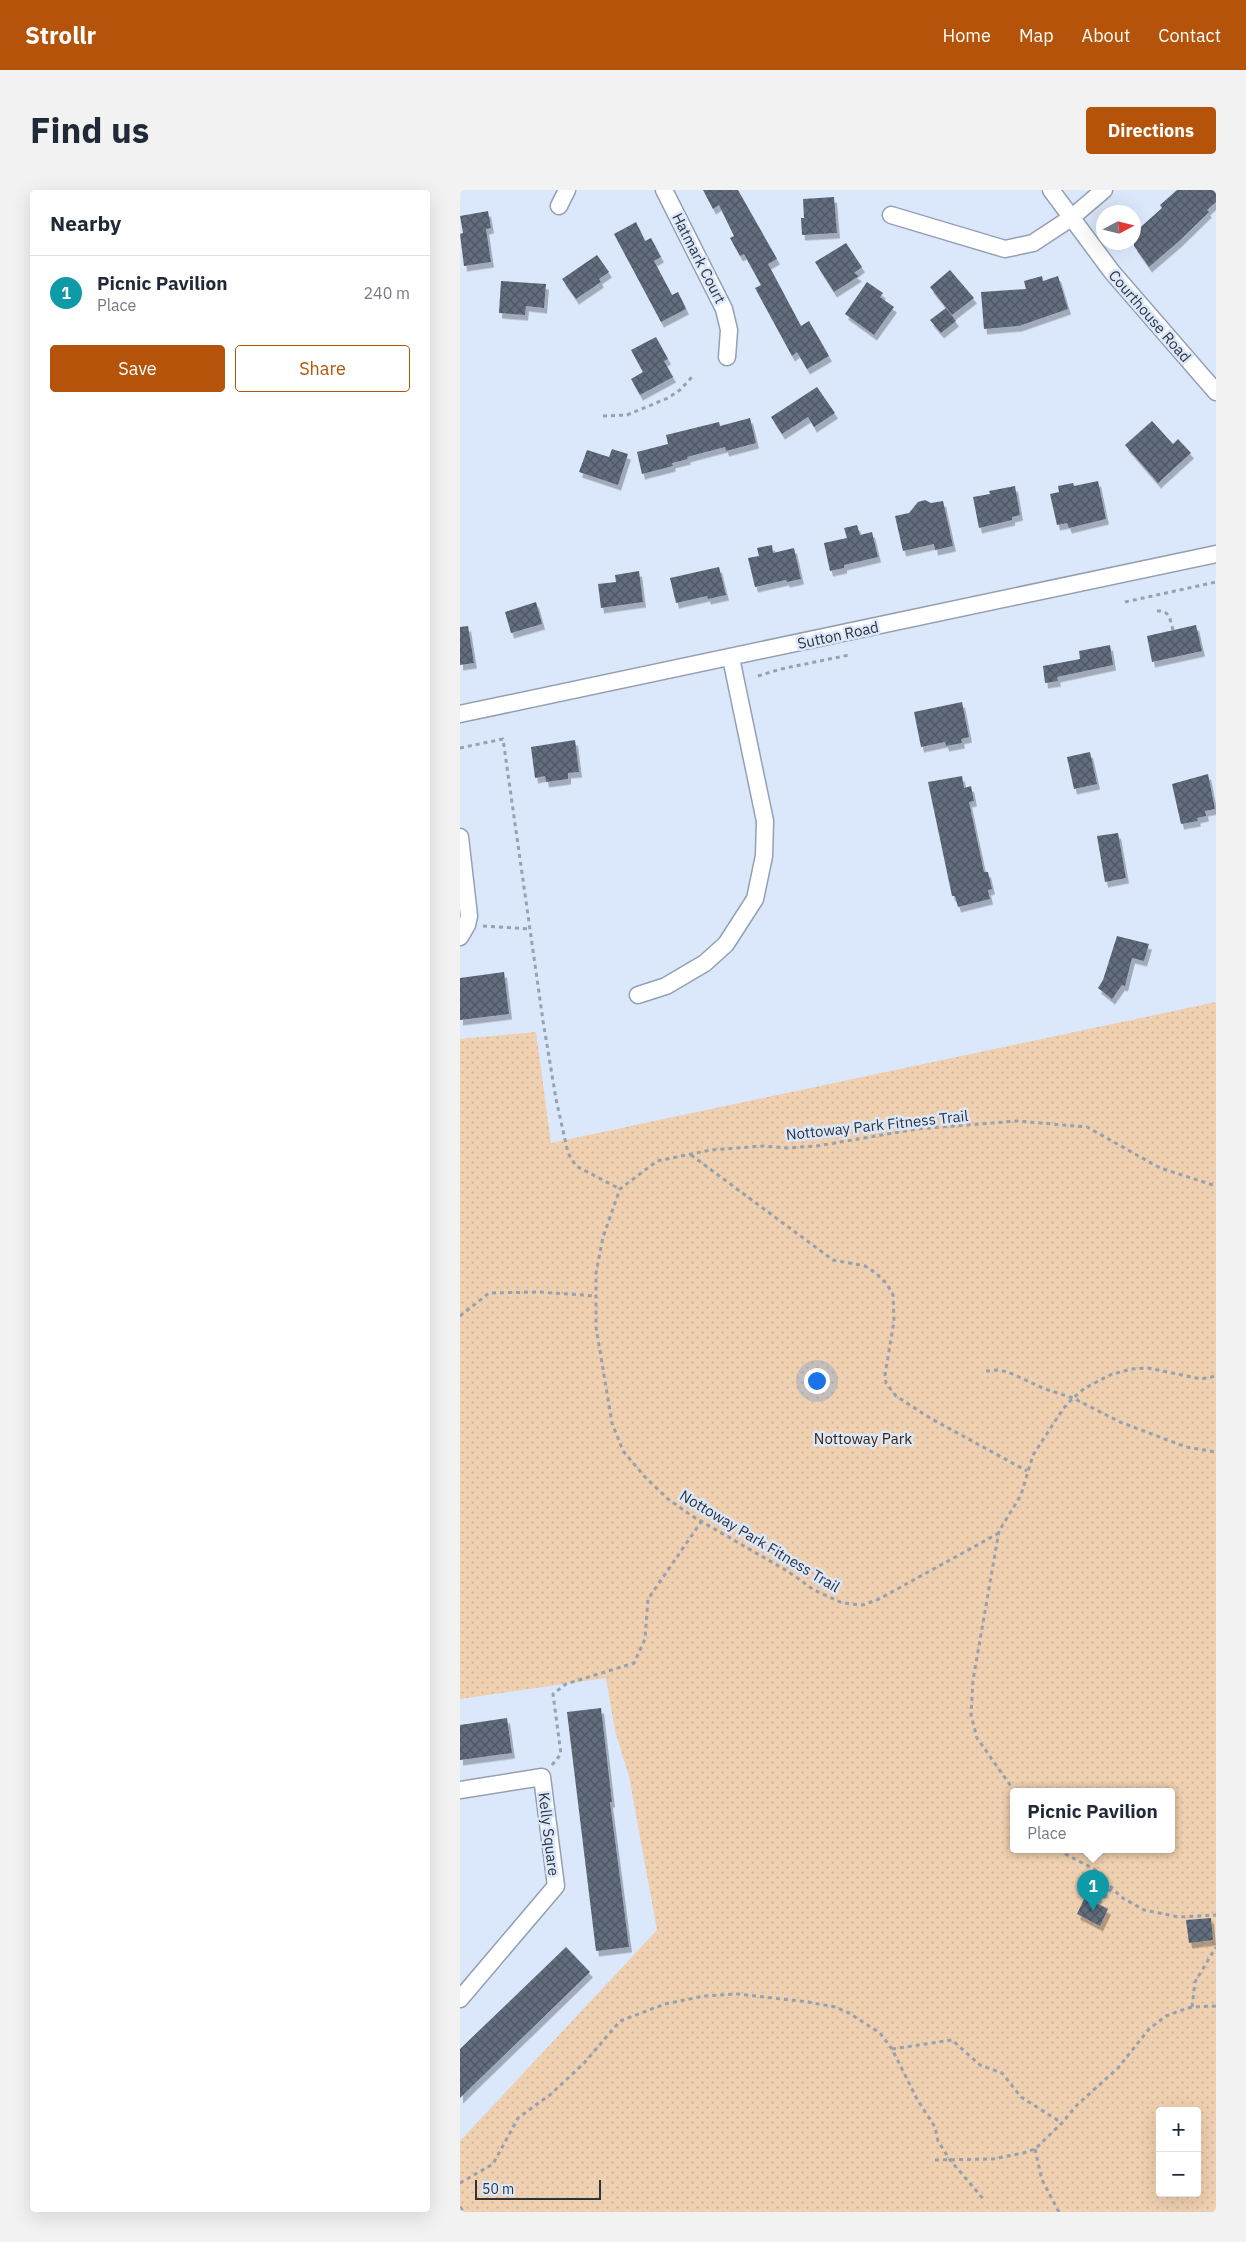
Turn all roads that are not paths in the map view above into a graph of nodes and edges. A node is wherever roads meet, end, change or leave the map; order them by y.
1 (567, 190) edge
2 (664, 190) edge
3 (1051, 190) edge
4 (1104, 190) edge
5 (559, 206) dead end
6 (891, 215) dead end
7 (1071, 218) junction
8 (727, 357) dead end
9 (1216, 392) edge
10 (1216, 554) edge
11 (731, 658) junction
12 (460, 714) edge
13 (460, 836) edge
14 (460, 937) edge
15 (638, 995) dead end
16 (460, 1790) edge
17 (460, 1999) edge

1 - 5 street
2 - 8 street, Hatmark Court
3 - 7 street, Courthouse Road
4 - 7 street
6 - 7 street
7 - 9 street, Courthouse Road
10 - 11 street, Sutton Road
11 - 12 street, Sutton Road
11 - 15 street
13 - 14 street
16 - 17 street, Kelly Square

